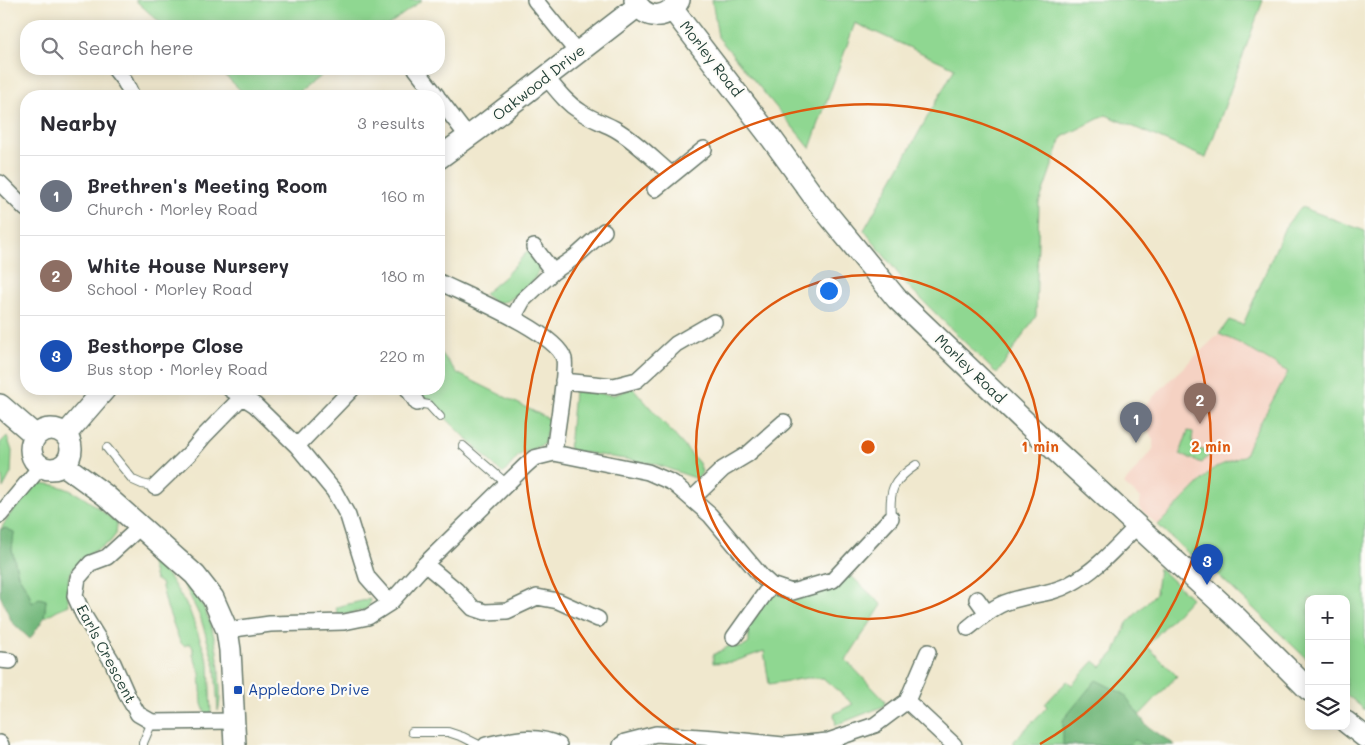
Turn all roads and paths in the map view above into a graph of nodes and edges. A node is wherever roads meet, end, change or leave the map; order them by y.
1 (535, 0) edge
2 (636, 3) edge
3 (676, 5) edge
4 (577, 52) junction
5 (120, 75) edge
6 (421, 75) edge
7 (546, 77) junction
8 (129, 90) edge
9 (432, 90) edge
10 (445, 106) edge
11 (468, 137) junction
12 (704, 149) dead end
13 (445, 154) edge
14 (672, 175) junction
15 (0, 183) edge
16 (655, 190) dead end
17 (20, 203) edge
18 (604, 231) dead end
19 (534, 247) dead end
20 (553, 272) junction
21 (445, 285) edge
22 (513, 318) junction
23 (714, 322) dead end
24 (563, 381) junction
25 (99, 395) edge
26 (235, 395) edge
27 (239, 395) edge
28 (346, 395) edge
29 (412, 395) edge
30 (417, 402) joint
31 (0, 404) edge
32 (440, 417) dead end
33 (784, 422) dead end
34 (66, 434) junction
35 (36, 436) junction
36 (297, 446) junction
37 (463, 446) dead end
38 (107, 448) dead end
39 (554, 453) junction
40 (64, 465) junction
41 (916, 465) dead end
42 (41, 466) junction
43 (507, 484) junction
44 (156, 487) joint
45 (692, 499) junction
46 (0, 515) edge
47 (891, 518) joint
48 (1137, 526) junction
49 (144, 530) junction
50 (425, 564) junction
51 (771, 585) junction
52 (977, 599) dead end
53 (390, 603) junction
54 (987, 613) junction
55 (598, 619) dead end
56 (968, 628) dead end
57 (227, 630) junction
58 (734, 636) dead end
59 (928, 652) dead end
60 (1305, 686) edge
61 (907, 701) junction
62 (234, 720) junction
63 (152, 722) junction
64 (1350, 725) edge
65 (412, 732) dead end
66 (1365, 737) edge
67 (765, 744) edge
68 (143, 745) edge
69 (235, 745) edge
70 (479, 745) edge
71 (486, 745) edge
72 (559, 745) edge
73 (621, 745) edge
74 (784, 745) edge
75 (954, 745) edge

1 - 4 street
2 - 3 street
2 - 4 street, Oakwood Drive
3 - 48 street, Morley Road
4 - 7 street, Oakwood Drive
5 - 8 street
6 - 9 street
7 - 11 street, Oakwood Drive
7 - 14 street
10 - 11 street
11 - 13 street, Oakwood Drive
12 - 14 street
14 - 16 street
15 - 17 street
18 - 20 street
19 - 20 street
20 - 22 street
21 - 22 street
22 - 24 street
23 - 24 street
24 - 39 street
25 - 34 street
26 - 44 street
27 - 36 street
28 - 36 street
29 - 30 street
30 - 32 lane
31 - 35 street
33 - 45 street
34 - 35 street
34 - 40 street
35 - 42 street
36 - 53 street
37 - 43 lane
38 - 44 lane
39 - 43 street
39 - 45 street
40 - 42 street
40 - 49 street
41 - 47 lane
42 - 46 street
43 - 50 street
45 - 51 street
47 - 51 street
48 - 54 street
48 - 60 street, Morley Road
49 - 57 street
49 - 63 street, Earls Crescent
50 - 53 street
50 - 55 street
51 - 58 street
52 - 54 street
53 - 57 street
54 - 56 street
57 - 62 street
59 - 61 street
61 - 74 street
61 - 75 street
62 - 63 street
62 - 69 street
63 - 68 lane
64 - 66 street
65 - 70 lane
67 - 73 street
67 - 74 street
71 - 72 street

